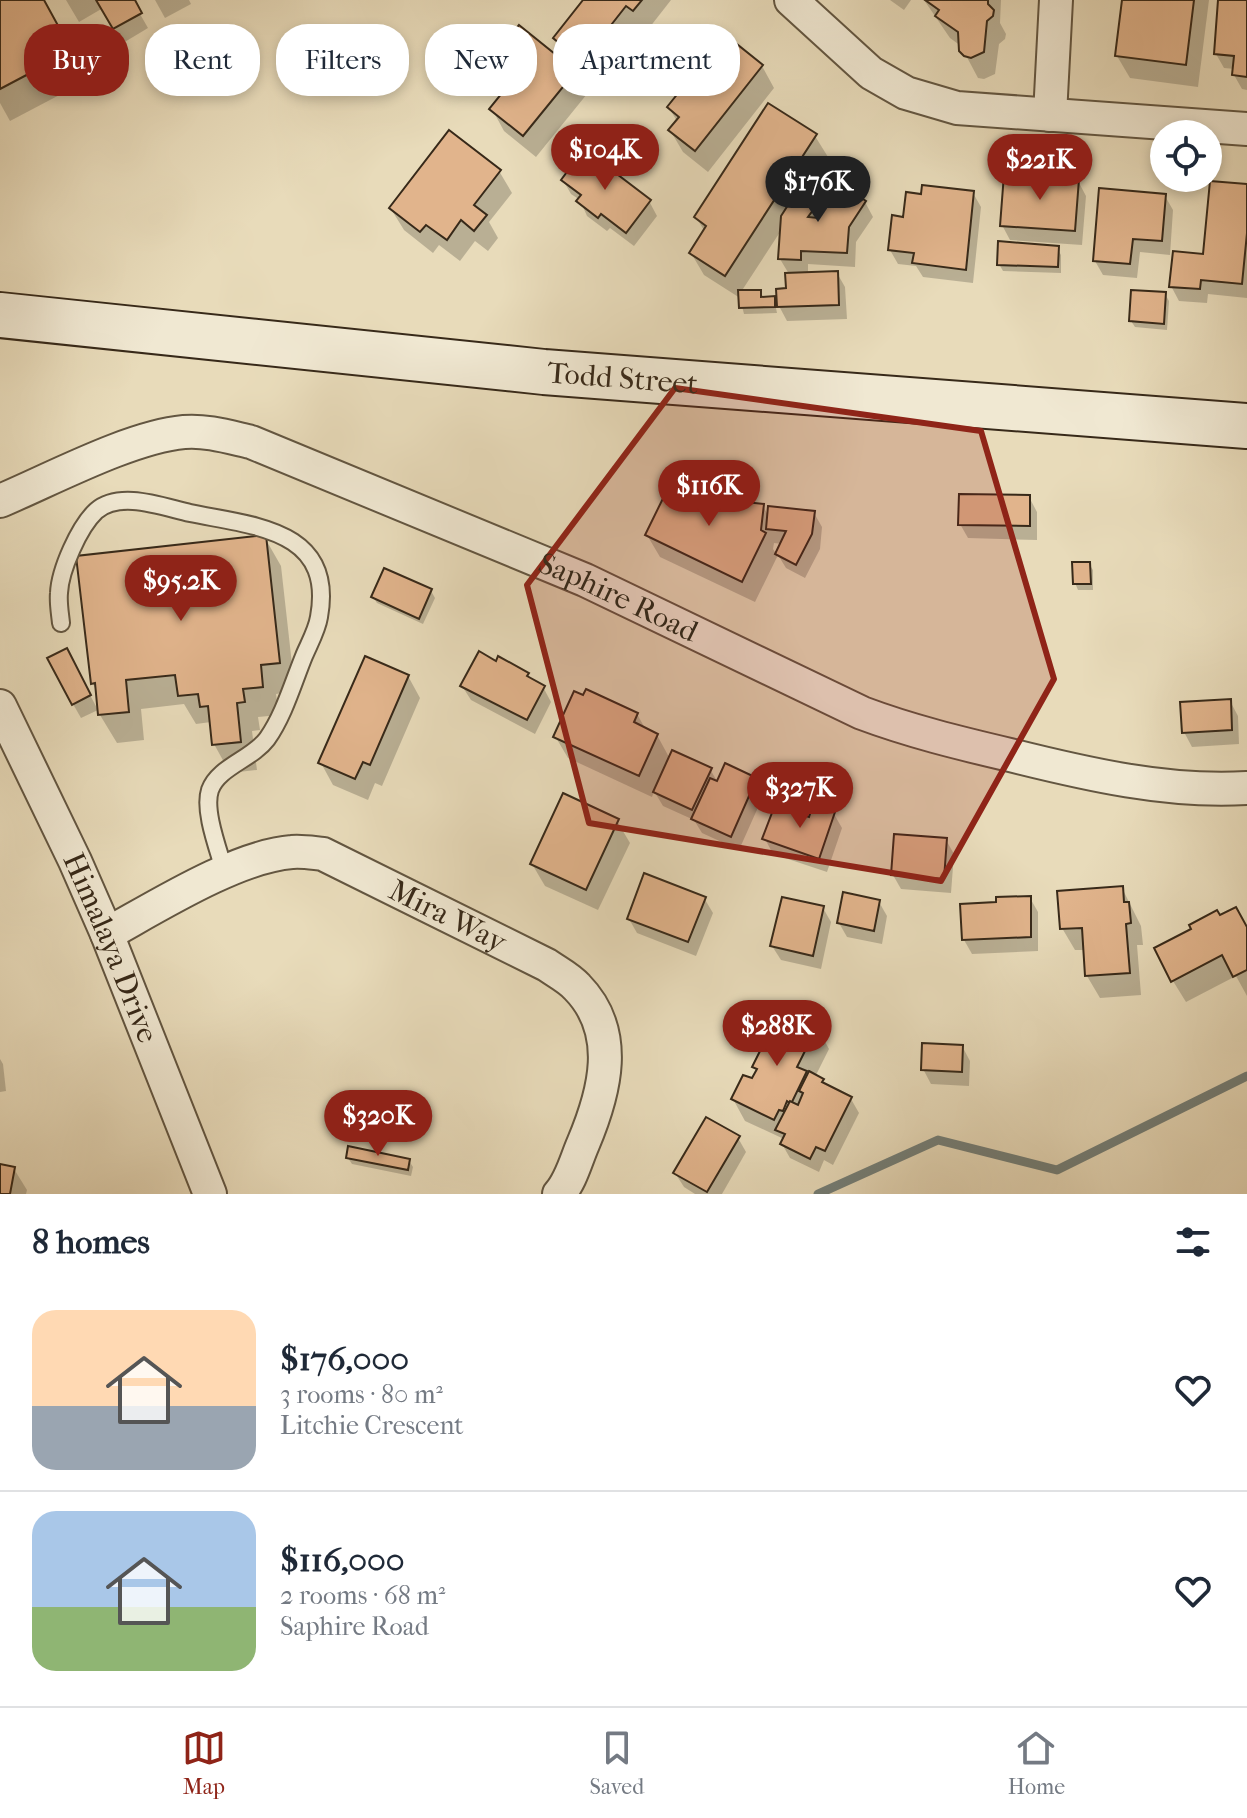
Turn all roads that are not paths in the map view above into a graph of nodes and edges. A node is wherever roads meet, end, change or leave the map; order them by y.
1 (791, 0) edge
2 (1056, 0) edge
3 (1050, 115) junction
4 (1247, 129) edge
5 (0, 315) edge
6 (1247, 426) edge
7 (0, 501) edge
8 (61, 623) dead end
9 (0, 706) edge
10 (1247, 788) edge
11 (225, 873) junction
12 (107, 934) junction
13 (210, 1194) edge
14 (559, 1194) edge

1 - 3 street
2 - 3 street
3 - 4 street
5 - 6 street, Todd Street
7 - 10 street, Saphire Road
8 - 11 lane
9 - 12 street, Himalaya Drive
11 - 12 street, Mira Way
11 - 14 street, Mira Way
12 - 13 street, Himalaya Drive

